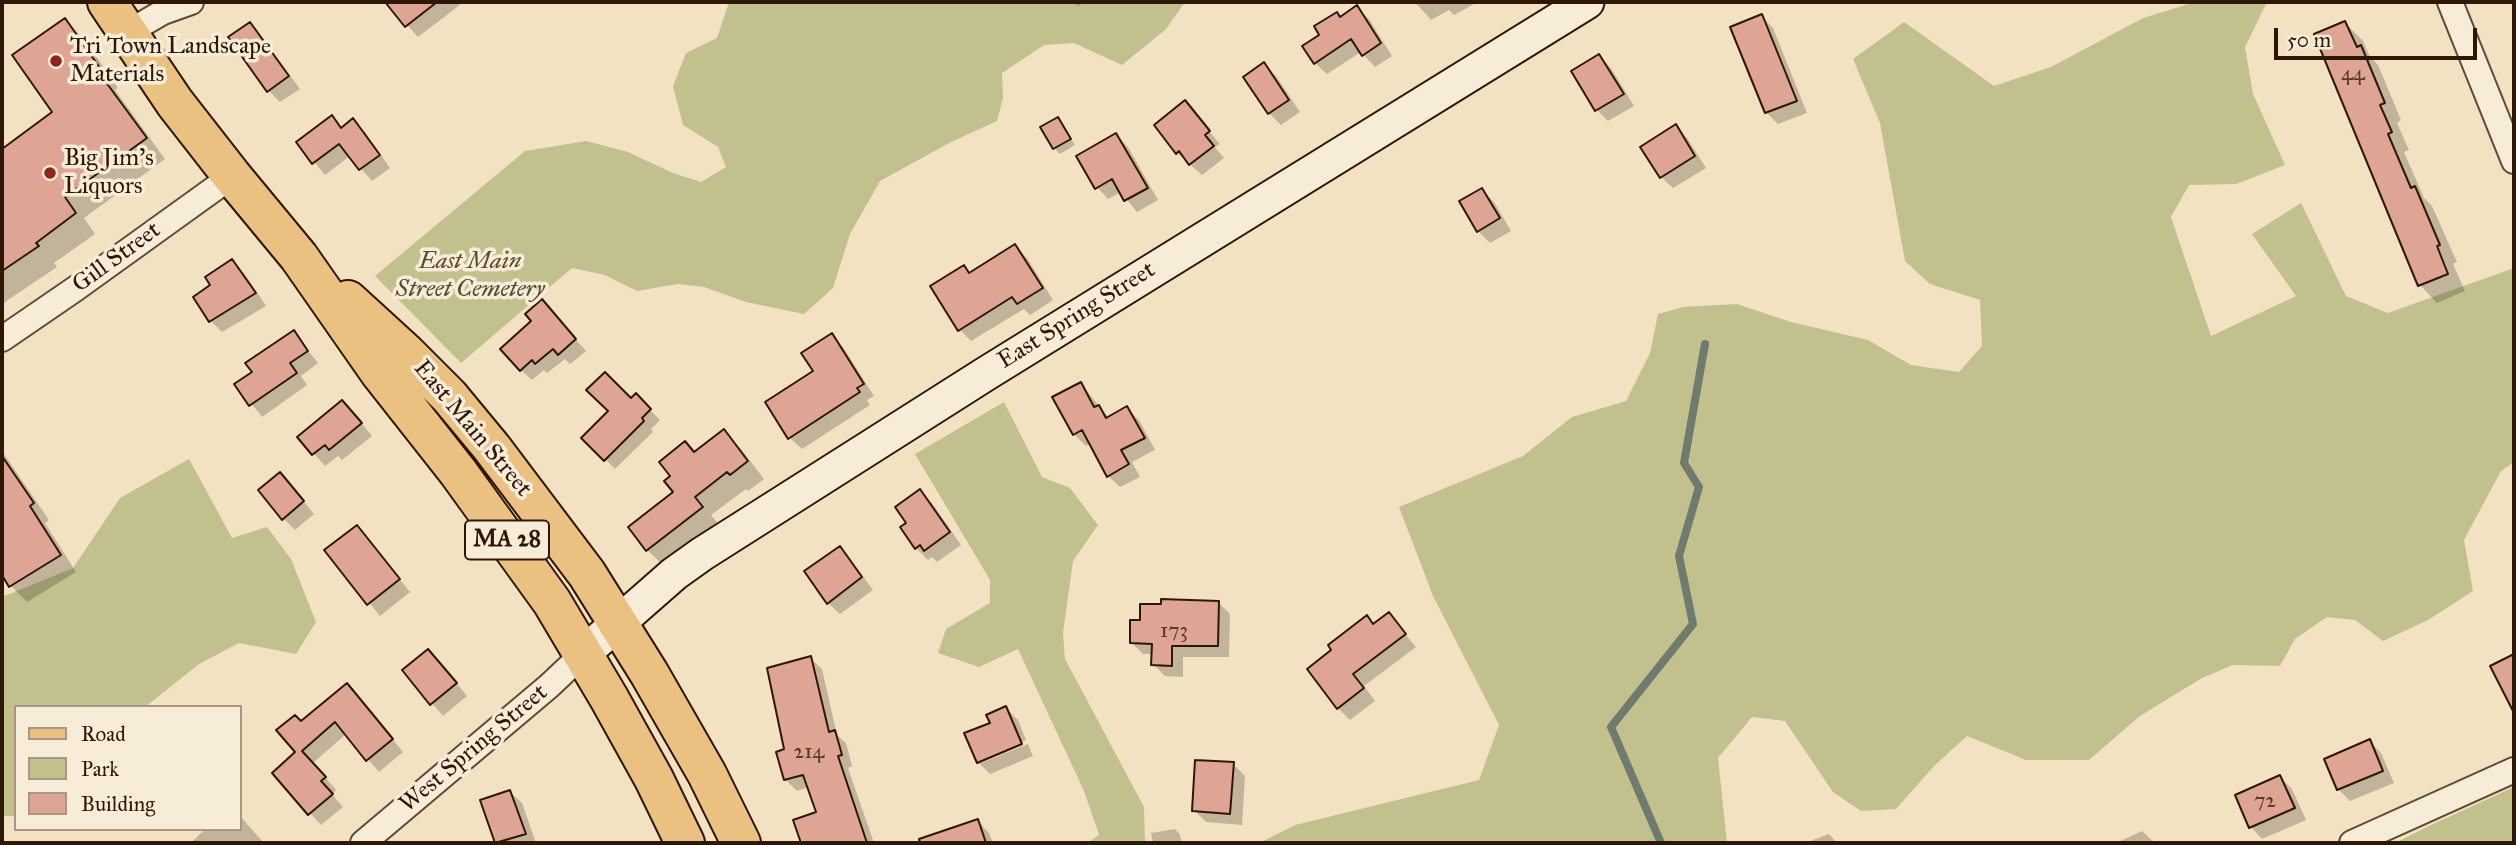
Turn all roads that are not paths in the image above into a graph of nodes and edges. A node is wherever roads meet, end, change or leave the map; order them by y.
1 (107, 2) edge
2 (191, 2) edge
3 (1587, 2) edge
4 (2450, 2) edge
5 (127, 33) junction
6 (2514, 161) edge
7 (232, 176) junction
8 (299, 257) junction
9 (2, 339) edge
10 (619, 623) junction
11 (584, 653) junction
12 (2514, 770) edge
13 (363, 843) edge
14 (685, 843) edge
15 (741, 843) edge
16 (2352, 843) edge

1 - 5 main road, East Main Street / MA 28
2 - 5 street
3 - 10 main road, East Spring Street
4 - 6 street
5 - 7 main road, East Main Street / MA 28
7 - 8 main road, East Main Street / MA 28
7 - 9 street, Gill Street
8 - 10 main road, East Main Street / MA 28
8 - 11 main road, East Main Street / MA 28
10 - 11 main road, East Spring Street
10 - 15 main road, East Main Street / MA 28
11 - 13 street, West Spring Street
11 - 14 main road, East Main Street / MA 28
12 - 16 street

